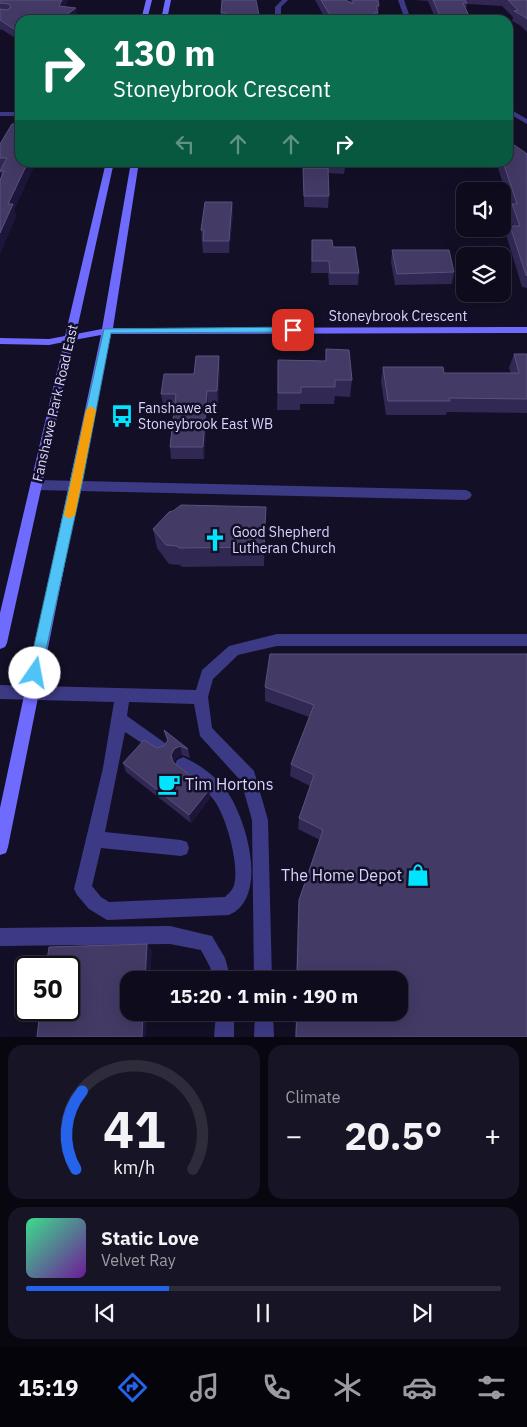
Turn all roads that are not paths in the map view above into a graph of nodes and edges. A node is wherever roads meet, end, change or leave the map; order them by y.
1 (149, 0) edge
2 (168, 0) edge
3 (285, 0) edge
4 (401, 0) edge
5 (145, 15) edge
6 (165, 15) edge
7 (278, 15) edge
8 (406, 15) edge
9 (513, 113) edge
10 (0, 114) edge
11 (15, 114) edge
12 (527, 122) edge
13 (109, 167) edge
14 (134, 167) edge
15 (527, 330) edge
16 (107, 331) junction
17 (71, 338) junction
18 (0, 341) edge
19 (76, 484) junction
20 (36, 485) junction
21 (466, 495) dead end
22 (527, 640) edge
23 (0, 643) edge
24 (0, 692) edge
25 (31, 692) junction
26 (122, 694) junction
27 (200, 697) junction
28 (119, 719) junction
29 (160, 748) edge
30 (183, 765) dead end
31 (95, 839) junction
32 (0, 846) edge
33 (181, 848) dead end
34 (0, 937) edge
35 (220, 971) edge
36 (263, 971) edge
37 (224, 1021) edge
38 (264, 1021) edge
39 (224, 1037) edge
40 (264, 1037) edge

1 - 5 main road
2 - 6 main road
3 - 7 street
4 - 8 street
9 - 12 street
10 - 11 street
13 - 17 main road, Fanshawe Park Road East
14 - 16 main road
15 - 16 main road, Stoneybrook Crescent
16 - 17 main road, Stoneybrook Crescent
16 - 19 main road
17 - 18 main road, Stoneybrook Crescent
17 - 20 main road, Fanshawe Park Road East
19 - 20 street
19 - 21 street
19 - 25 main road
20 - 23 main road, Fanshawe Park Road East
22 - 27 street
24 - 25 street
25 - 26 street
25 - 32 main road
26 - 27 street
26 - 28 street
27 - 36 street
28 - 29 street
28 - 31 street
30 - 31 street
31 - 33 street
34 - 35 street
37 - 39 street
38 - 40 street

